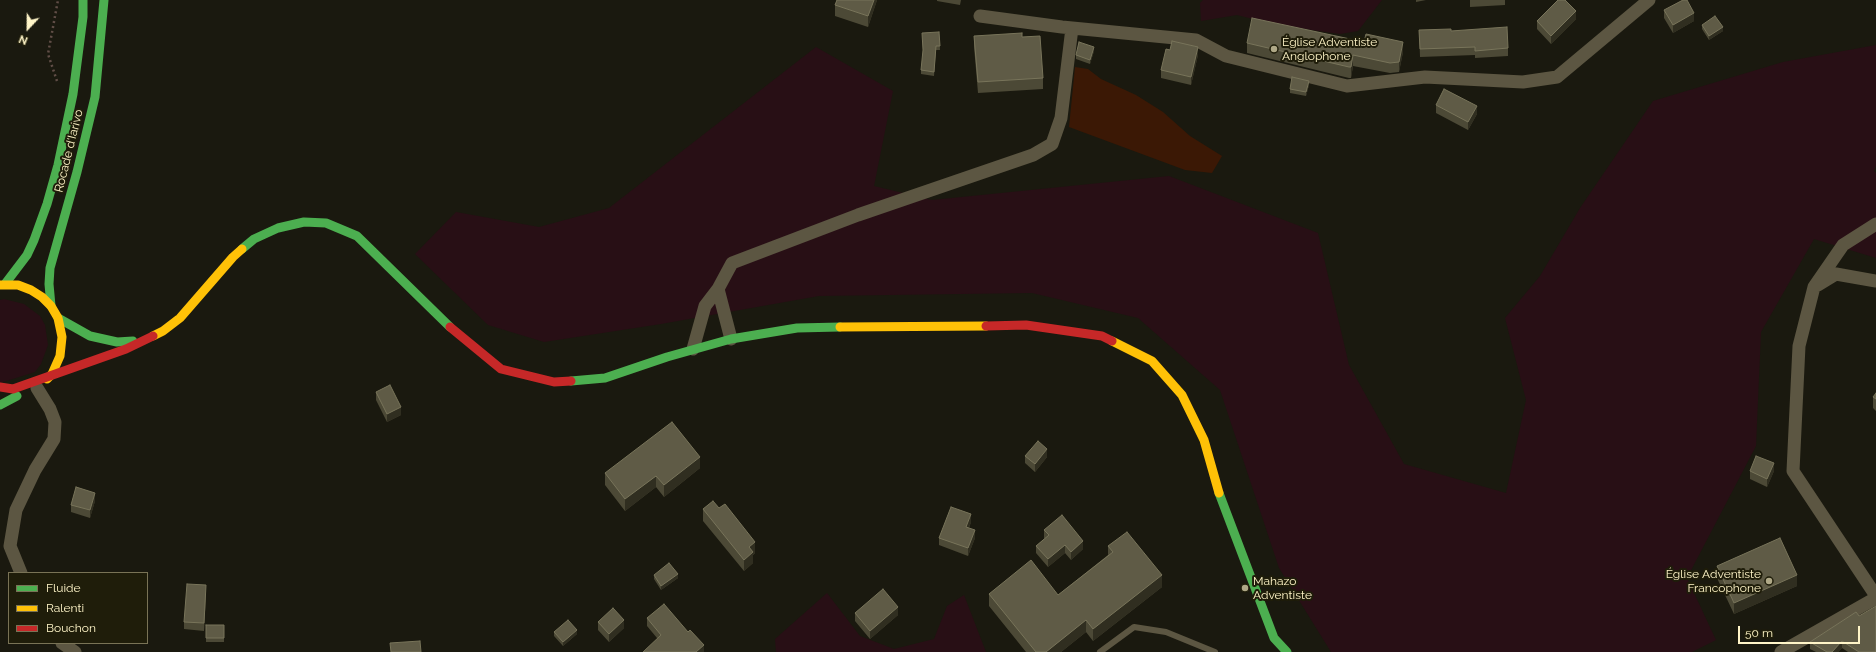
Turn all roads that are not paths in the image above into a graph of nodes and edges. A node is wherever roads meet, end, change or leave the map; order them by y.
1 (83, 0) edge
2 (104, 0) edge
3 (1649, 0) edge
4 (980, 16) dead end
5 (1072, 28) junction
6 (1876, 224) edge
7 (1876, 280) edge
8 (3, 284) edge
9 (1814, 287) junction
10 (718, 289) junction
11 (51, 306) junction
12 (58, 318) junction
13 (730, 339) junction
14 (141, 340) junction
15 (694, 349) junction
16 (52, 374) junction
17 (0, 387) edge
18 (37, 388) junction
19 (17, 396) junction
20 (0, 397) edge
21 (0, 405) edge
22 (21, 572) edge
23 (1876, 597) edge
24 (63, 644) edge
25 (74, 652) edge
26 (1100, 652) edge
27 (1214, 652) edge
28 (1287, 652) edge
29 (1781, 652) edge

1 - 8 main road, Rocade d'Iarivo
2 - 11 main road, Rocade d'Iarivo
3 - 5 street
4 - 5 street
5 - 10 street
6 - 9 street
7 - 9 street
8 - 11 main road
9 - 23 street
10 - 13 street
10 - 15 street
11 - 12 main road
12 - 14 main road
12 - 16 main road
13 - 15 main road
13 - 28 main road
14 - 15 main road
14 - 16 main road
16 - 17 main road
16 - 18 main road
18 - 19 main road
18 - 22 street
19 - 20 main road
19 - 21 main road
23 - 29 street
24 - 25 street
26 - 27 lane

